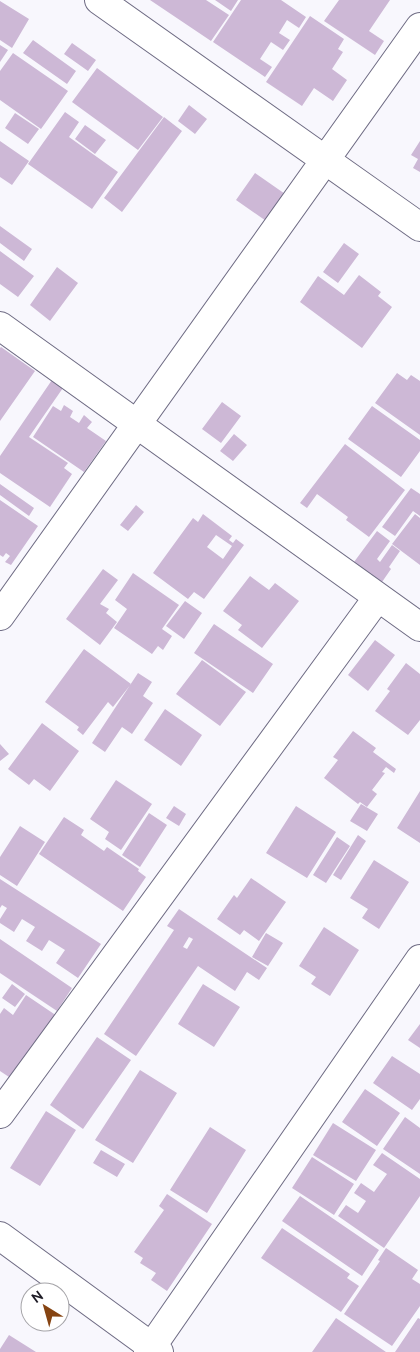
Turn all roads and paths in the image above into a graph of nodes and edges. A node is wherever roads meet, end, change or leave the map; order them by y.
1 (99, 0) edge
2 (420, 26) edge
3 (325, 160) junction
4 (420, 227) edge
5 (0, 326) edge
6 (137, 424) junction
7 (378, 597) junction
8 (0, 616) edge
9 (420, 627) edge
10 (420, 959) edge
11 (0, 1114) edge
12 (0, 1236) edge
13 (153, 1350) edge

1 - 3 street
2 - 3 street
3 - 4 street
3 - 6 street
5 - 6 street
6 - 7 street
6 - 8 street
7 - 9 street
7 - 11 street
10 - 13 street
12 - 13 street

